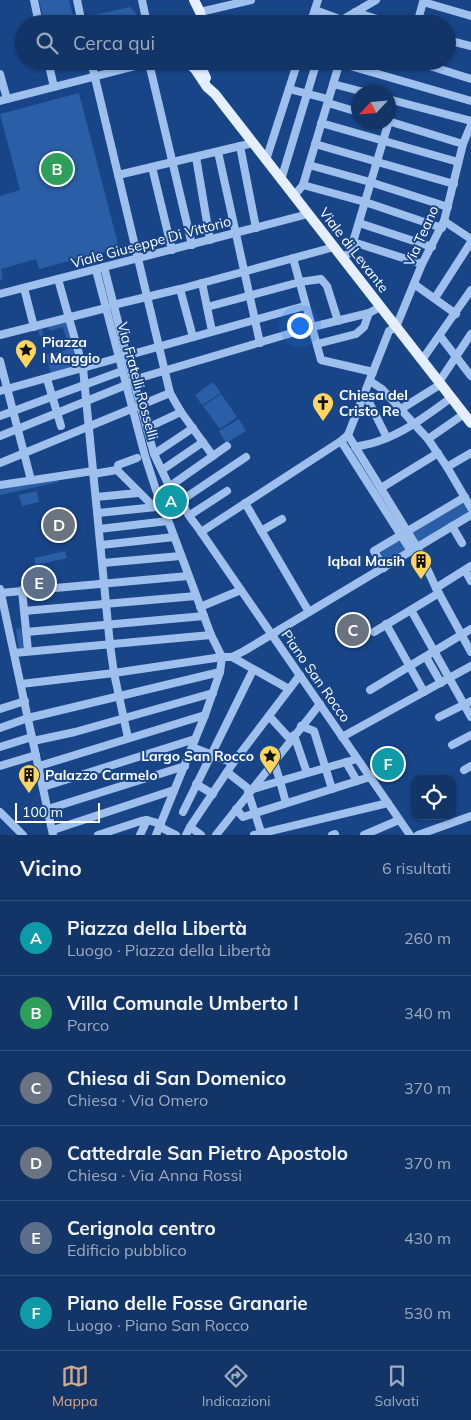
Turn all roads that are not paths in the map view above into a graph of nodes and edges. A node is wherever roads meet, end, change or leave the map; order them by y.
1 (34, 0) edge
2 (77, 0) edge
3 (142, 0) edge
4 (194, 0) edge
5 (251, 0) edge
6 (318, 0) edge
7 (376, 0) edge
8 (315, 10) junction
9 (200, 12) junction
10 (355, 12) junction
11 (37, 15) edge
12 (80, 15) edge
13 (145, 15) edge
14 (196, 15) edge
15 (200, 15) edge
16 (313, 15) edge
17 (322, 15) edge
18 (350, 15) edge
19 (354, 15) edge
20 (364, 15) edge
21 (419, 15) edge
22 (471, 16) edge
23 (456, 42) edge
24 (471, 46) edge
25 (50, 70) edge
26 (93, 70) edge
27 (122, 70) edge
28 (155, 70) edge
29 (194, 70) edge
30 (202, 70) edge
31 (295, 70) edge
32 (315, 70) edge
33 (336, 70) edge
34 (365, 70) edge
35 (442, 70) edge
36 (0, 74) edge
37 (94, 77) junction
38 (471, 79) edge
39 (333, 84) junction
40 (54, 88) junction
41 (289, 89) junction
42 (351, 89) edge
43 (215, 94) junction
44 (308, 94) junction
45 (3, 100) edge
46 (328, 101) junction
47 (396, 101) edge
48 (471, 101) edge
49 (351, 109) edge
50 (471, 121) edge
51 (321, 123) junction
52 (396, 123) edge
53 (471, 125) edge
54 (387, 130) edge
55 (468, 139) edge
56 (384, 140) junction
57 (253, 143) junction
58 (315, 144) junction
59 (240, 146) junction
60 (218, 152) junction
61 (196, 157) junction
62 (266, 160) junction
63 (172, 162) junction
64 (377, 162) junction
65 (458, 162) junction
66 (309, 165) junction
67 (152, 166) junction
68 (118, 175) junction
69 (281, 180) junction
70 (370, 182) junction
71 (454, 184) junction
72 (303, 185) junction
73 (294, 196) junction
74 (365, 202) junction
75 (448, 207) junction
76 (308, 214) junction
77 (359, 223) junction
78 (443, 225) junction
79 (256, 228) junction
80 (235, 234) junction
81 (210, 240) junction
82 (471, 241) edge
83 (353, 242) junction
84 (192, 245) junction
85 (432, 246) junction
86 (334, 247) junction
87 (172, 250) junction
88 (293, 258) junction
89 (342, 258) junction
90 (138, 259) junction
91 (422, 264) junction
92 (100, 268) junction
93 (244, 272) junction
94 (58, 279) junction
95 (300, 282) junction
96 (202, 283) junction
97 (414, 284) junction
98 (24, 288) junction
99 (180, 289) junction
100 (471, 290) edge
101 (0, 294) edge
102 (250, 296) junction
103 (147, 297) junction
104 (435, 298) junction
105 (110, 306) junction
106 (207, 307) junction
107 (300, 307) dead end
108 (380, 307) junction
109 (369, 313) junction
110 (456, 314) junction
111 (69, 317) junction
112 (254, 319) junction
113 (338, 321) junction
114 (34, 327) junction
115 (312, 327) junction
116 (396, 327) junction
117 (212, 331) junction
118 (471, 334) edge
119 (0, 335) edge
120 (440, 336) junction
121 (193, 337) junction
122 (260, 343) junction
123 (316, 344) junction
124 (159, 346) junction
125 (456, 357) junction
126 (123, 358) junction
127 (422, 360) junction
128 (0, 361) edge
129 (84, 368) junction
130 (122, 371) junction
131 (164, 371) junction
132 (373, 372) junction
133 (471, 376) edge
134 (47, 379) junction
135 (370, 381) junction
136 (130, 383) junction
137 (440, 383) junction
138 (86, 384) junction
139 (4, 390) edge
140 (170, 393) junction
141 (365, 394) junction
142 (52, 397) junction
143 (451, 398) junction
144 (88, 401) junction
145 (136, 407) junction
146 (401, 409) junction
147 (13, 411) junction
148 (181, 412) junction
149 (57, 414) junction
150 (464, 414) junction
151 (0, 416) edge
152 (471, 423) edge
153 (414, 424) junction
154 (61, 426) dead end
155 (89, 426) junction
156 (147, 428) junction
157 (193, 428) junction
158 (18, 429) junction
159 (348, 435) junction
160 (0, 436) edge
161 (387, 438) junction
162 (428, 439) junction
163 (341, 441) junction
164 (203, 442) junction
165 (227, 446) dead end
166 (355, 447) junction
167 (24, 453) junction
168 (438, 453) junction
169 (154, 454) junction
170 (471, 454) edge
171 (213, 456) junction
172 (246, 457) dead end
173 (137, 458) dead end
174 (0, 463) edge
175 (447, 467) junction
176 (117, 470) junction
177 (162, 470) junction
178 (93, 472) junction
179 (31, 480) junction
180 (0, 485) edge
181 (381, 488) junction
182 (171, 490) junction
183 (226, 491) dead end
184 (138, 493) junction
185 (96, 497) junction
186 (465, 497) junction
187 (182, 502) junction
188 (245, 503) junction
189 (159, 506) junction
190 (471, 508) edge
191 (98, 513) junction
192 (190, 515) junction
193 (471, 515) edge
194 (282, 519) dead end
195 (168, 521) junction
196 (452, 526) junction
197 (99, 529) junction
198 (261, 531) junction
199 (201, 532) junction
200 (404, 533) junction
201 (174, 537) junction
202 (462, 543) dead end
203 (101, 545) junction
204 (414, 549) junction
205 (180, 556) junction
206 (103, 563) junction
207 (384, 568) junction
208 (468, 568) edge
209 (188, 576) junction
210 (471, 581) edge
211 (105, 584) junction
212 (22, 590) junction
213 (241, 590) junction
214 (438, 590) junction
215 (0, 591) edge
216 (196, 596) junction
217 (107, 604) junction
218 (200, 607) junction
219 (2, 609) edge
220 (411, 610) junction
221 (24, 611) junction
222 (309, 612) junction
223 (204, 616) junction
224 (109, 624) junction
225 (386, 624) junction
226 (4, 627) edge
227 (471, 629) edge
228 (26, 632) junction
229 (374, 632) dead end
230 (211, 635) junction
231 (272, 635) junction
232 (462, 635) junction
233 (110, 645) junction
234 (28, 651) junction
235 (434, 652) junction
236 (471, 652) edge
237 (14, 653) junction
238 (222, 657) junction
239 (232, 657) junction
240 (426, 657) junction
241 (409, 666) junction
242 (471, 666) edge
243 (254, 670) junction
244 (220, 672) junction
245 (114, 673) junction
246 (300, 675) junction
247 (449, 679) junction
248 (441, 683) junction
249 (21, 684) junction
250 (289, 689) junction
251 (370, 690) dead end
252 (424, 692) junction
253 (213, 693) junction
254 (120, 697) junction
255 (25, 701) junction
256 (467, 702) edge
257 (320, 704) junction
258 (0, 709) edge
259 (205, 715) junction
260 (269, 716) junction
261 (439, 717) dead end
262 (471, 717) edge
263 (28, 718) junction
264 (124, 718) junction
265 (301, 726) junction
266 (0, 728) edge
267 (471, 735) edge
268 (342, 737) junction
269 (128, 738) junction
270 (292, 738) junction
271 (33, 739) junction
272 (193, 743) junction
273 (452, 745) dead end
274 (0, 748) edge
275 (36, 755) junction
276 (213, 755) junction
277 (357, 759) junction
278 (274, 762) junction
279 (346, 762) junction
280 (233, 764) junction
281 (0, 766) edge
282 (39, 766) junction
283 (185, 766) junction
284 (326, 767) junction
285 (227, 772) junction
286 (308, 773) junction
287 (370, 777) junction
288 (357, 781) junction
289 (280, 782) junction
290 (196, 784) junction
291 (43, 787) junction
292 (332, 789) junction
293 (174, 790) junction
294 (249, 791) junction
295 (213, 794) junction
296 (286, 803) junction
297 (388, 803) junction
298 (48, 809) junction
299 (236, 809) junction
300 (0, 812) edge
301 (183, 812) dead end
302 (255, 813) junction
303 (471, 816) edge
304 (147, 820) junction
305 (400, 820) junction
306 (190, 827) junction
307 (159, 829) edge
308 (436, 832) edge
309 (53, 833) edge
310 (111, 833) edge
311 (258, 834) edge
312 (24, 835) edge
313 (98, 835) edge
314 (140, 835) edge
315 (176, 835) edge
316 (186, 835) edge
317 (201, 835) edge
318 (216, 835) edge
319 (364, 835) edge
320 (410, 835) edge
321 (418, 835) edge

1 - 11 street
2 - 12 street
3 - 13 street
4 - 9 main road
4 - 14 main road
5 - 9 street
6 - 8 street
7 - 10 street
8 - 16 street
8 - 17 street
9 - 15 main road
10 - 18 street
10 - 19 street
10 - 20 street
21 - 22 street
23 - 24 street
25 - 40 street
26 - 37 street
27 - 37 street
28 - 63 street
29 - 43 main road, Viale di Levante
30 - 43 main road, Viale di Levante
31 - 41 street
32 - 44 street
33 - 39 street
34 - 48 street
35 - 38 street
36 - 45 street
37 - 40 street
37 - 68 street
39 - 42 street
39 - 46 street
40 - 45 street
41 - 44 street
41 - 62 street
43 - 57 main road, Viale di Levante
44 - 46 street
44 - 69 street
46 - 49 street
46 - 51 street
47 - 50 street
51 - 56 street
51 - 58 street
52 - 55 street
53 - 55 street, Via Teano
54 - 56 street
55 - 65 street, Via Teano
56 - 64 street
56 - 65 street
57 - 59 street
57 - 62 main road, Viale di Levante
58 - 64 street
58 - 66 street
59 - 60 street
59 - 79 street
60 - 61 street
60 - 80 street
61 - 63 street
61 - 81 street
62 - 69 main road, Viale di Levante
63 - 67 street
63 - 84 street
64 - 70 street
64 - 71 street
65 - 71 street, Via Teano
66 - 70 street
66 - 72 street
67 - 68 street
67 - 87 street
68 - 90 street
69 - 73 main road, Viale di Levante
70 - 74 street
70 - 75 street
71 - 75 street, Via Teano
72 - 73 street
72 - 74 street
73 - 76 main road, Viale di Levante
74 - 77 street
74 - 78 street
75 - 78 street, Via Teano
76 - 79 street, Viale Giuseppe Di Vittorio
76 - 86 main road, Viale di Levante
77 - 83 street
77 - 85 street
78 - 82 street
78 - 85 street, Via Teano
79 - 80 street, Viale Giuseppe Di Vittorio
80 - 81 street, Viale Giuseppe Di Vittorio
80 - 93 street
81 - 84 street, Viale Giuseppe Di Vittorio
82 - 104 street
83 - 89 street
83 - 91 street
84 - 87 street, Viale Giuseppe Di Vittorio
85 - 91 street, Via Teano
86 - 88 street
86 - 89 main road, Viale di Levante
87 - 90 street, Viale Giuseppe Di Vittorio
88 - 93 street
88 - 95 street
89 - 108 main road, Viale di Levante
90 - 92 street, Viale Giuseppe Di Vittorio
90 - 103 street
91 - 97 street, Via Teano
92 - 94 street, Viale Giuseppe Di Vittorio
92 - 105 street, Via Fratelli Rosselli
93 - 96 street
93 - 102 street
94 - 98 street, Viale Giuseppe Di Vittorio
94 - 111 street
95 - 102 street
95 - 113 street
95 - 115 street
96 - 99 street
96 - 106 street
97 - 104 street
97 - 116 street, Via Teano
98 - 101 street, Viale Giuseppe Di Vittorio
98 - 114 street
99 - 103 street
99 - 121 street
100 - 110 street
102 - 106 street
102 - 112 street
103 - 105 street
103 - 124 street
104 - 110 street
105 - 111 street
105 - 126 street, Via Fratelli Rosselli
106 - 117 street
107 - 112 street
108 - 109 street
108 - 116 main road, Viale di Levante
109 - 113 street
109 - 123 street
110 - 120 street
111 - 114 street
111 - 129 street
112 - 117 street
112 - 122 street
113 - 115 street
114 - 119 street
115 - 122 street
115 - 123 street
116 - 127 main road, Viale di Levante
116 - 132 street, Via Teano
117 - 121 street
118 - 125 street
120 - 125 street
120 - 127 street
121 - 124 street
122 - 131 street
123 - 132 street
124 - 126 street
124 - 131 street
125 - 133 street
125 - 137 street
126 - 129 street
126 - 130 street, Via Fratelli Rosselli
126 - 136 street, Via Fratelli Rosselli
127 - 137 main road, Viale di Levante
128 - 139 street
129 - 134 street
129 - 138 street
130 - 136 street, Via Fratelli Rosselli
130 - 138 street
131 - 136 street
131 - 140 street
132 - 135 street, Via Teano
134 - 139 street
134 - 142 street
135 - 141 street, Via Teano
135 - 146 street
136 - 144 street
136 - 145 street, Via Fratelli Rosselli
137 - 143 main road, Viale di Levante
137 - 146 street
138 - 142 street
138 - 144 street
139 - 147 street
140 - 145 street
140 - 148 street
141 - 159 street, Via Teano
141 - 161 street
142 - 147 street
142 - 149 street
143 - 150 main road, Viale di Levante
143 - 153 street
144 - 149 street
144 - 155 street
145 - 155 street
145 - 156 street, Via Fratelli Rosselli
145 - 189 street, Via Fratelli Rosselli
146 - 153 street
147 - 151 street
147 - 158 street
148 - 156 street
148 - 157 street
149 - 154 street
149 - 158 street
150 - 152 main road, Viale di Levante
150 - 162 street
153 - 161 street
153 - 162 street
155 - 167 street
155 - 178 street
156 - 169 street, Via Fratelli Rosselli
157 - 164 street
157 - 169 street
158 - 160 street
158 - 167 street
159 - 163 street
159 - 166 street
161 - 166 street
162 - 168 street
163 - 188 street
163 - 200 street
164 - 171 street
164 - 177 street
165 - 171 street
166 - 181 street
167 - 174 street
167 - 179 street
168 - 175 street
168 - 181 street
169 - 177 street, Via Fratelli Rosselli
170 - 175 street
171 - 182 street
172 - 187 street
173 - 176 street
175 - 186 street
176 - 178 street
176 - 184 street
177 - 182 street, Via Fratelli Rosselli
178 - 179 street
178 - 185 street
179 - 180 street
181 - 200 street
182 - 187 street
182 - 189 street
183 - 192 street
184 - 185 street
184 - 189 street
185 - 191 street
186 - 190 street
186 - 200 street
187 - 189 street
187 - 192 street, Piano San Rocco
188 - 198 street
188 - 199 street
189 - 191 street
189 - 195 street, Via Fratelli Rosselli
191 - 197 street
192 - 199 street, Piano San Rocco
193 - 196 street
194 - 198 street
195 - 197 street
195 - 201 street, Via Fratelli Rosselli
196 - 202 street
196 - 204 street
197 - 203 street
198 - 222 street
199 - 213 street, Piano San Rocco
200 - 204 street
200 - 207 street
201 - 203 street
201 - 205 street, Via Fratelli Rosselli
203 - 206 street
204 - 207 street
204 - 214 street
205 - 206 street
205 - 209 street, Via Fratelli Rosselli
206 - 211 street
207 - 222 street
208 - 210 street
208 - 214 street
209 - 211 street
209 - 216 street, Via Fratelli Rosselli
211 - 212 street
211 - 217 street
212 - 215 street
212 - 221 street
213 - 218 street
213 - 231 street, Piano San Rocco
214 - 220 street
214 - 232 street
215 - 219 street
216 - 217 street
216 - 218 street, Via Fratelli Rosselli
217 - 221 street
217 - 224 street
218 - 223 street, Via Fratelli Rosselli
219 - 226 street
220 - 225 street
220 - 235 street
221 - 228 street
222 - 231 street
223 - 224 street
223 - 230 street, Via Fratelli Rosselli
224 - 228 street
224 - 233 street
225 - 229 street
225 - 241 street
226 - 237 street
227 - 232 street
228 - 234 street
230 - 233 street
230 - 238 street, Via Fratelli Rosselli
231 - 239 street
231 - 246 street, Piano San Rocco
232 - 235 street
232 - 236 street
233 - 234 street
233 - 245 street
234 - 237 street
235 - 240 street
235 - 247 street
237 - 249 street
238 - 239 street
238 - 244 street
238 - 245 street
239 - 243 street
240 - 241 street
240 - 248 street
241 - 251 street
241 - 252 street
242 - 247 street
243 - 250 street
243 - 276 street
244 - 253 street
244 - 254 street
245 - 249 street
245 - 254 street
246 - 250 street
246 - 257 street, Piano San Rocco
247 - 248 street
247 - 256 street
248 - 252 street
249 - 255 street
250 - 260 street
252 - 268 street
253 - 259 street
253 - 264 street
254 - 263 street
254 - 264 street
255 - 258 street
255 - 263 street
256 - 261 street
256 - 262 street
257 - 265 street
257 - 268 street, Piano San Rocco
259 - 269 street
259 - 272 street
260 - 270 street
260 - 280 street
263 - 266 street
263 - 271 street
264 - 269 street
264 - 271 street
265 - 270 street
265 - 284 street
267 - 273 street
268 - 277 street, Piano San Rocco
269 - 282 street
270 - 278 street
270 - 286 street
271 - 274 street
271 - 275 street
272 - 276 street
272 - 283 street
272 - 291 street
275 - 281 street
275 - 282 street
276 - 280 street
276 - 290 street
277 - 279 street
277 - 287 street, Piano San Rocco
278 - 289 street
278 - 294 street
279 - 284 street
279 - 288 street
280 - 285 street
282 - 291 street
283 - 293 street
283 - 298 street
284 - 286 street
284 - 292 street
285 - 294 street
285 - 295 street
286 - 289 street
287 - 288 street
287 - 297 street, Piano San Rocco
288 - 292 street
289 - 294 street
289 - 296 street
290 - 295 street
290 - 301 street
291 - 298 street
292 - 296 street
293 - 307 street
293 - 309 street
294 - 299 street
294 - 302 street
295 - 306 street
296 - 302 street
297 - 305 street, Piano San Rocco
297 - 311 street
298 - 309 street
299 - 302 street
299 - 318 street
300 - 312 street
302 - 311 street
303 - 308 street
304 - 307 street
304 - 310 street
304 - 314 street
305 - 319 street
305 - 320 street, Piano San Rocco
306 - 316 street
306 - 317 street
307 - 315 street
308 - 321 street
310 - 313 street

